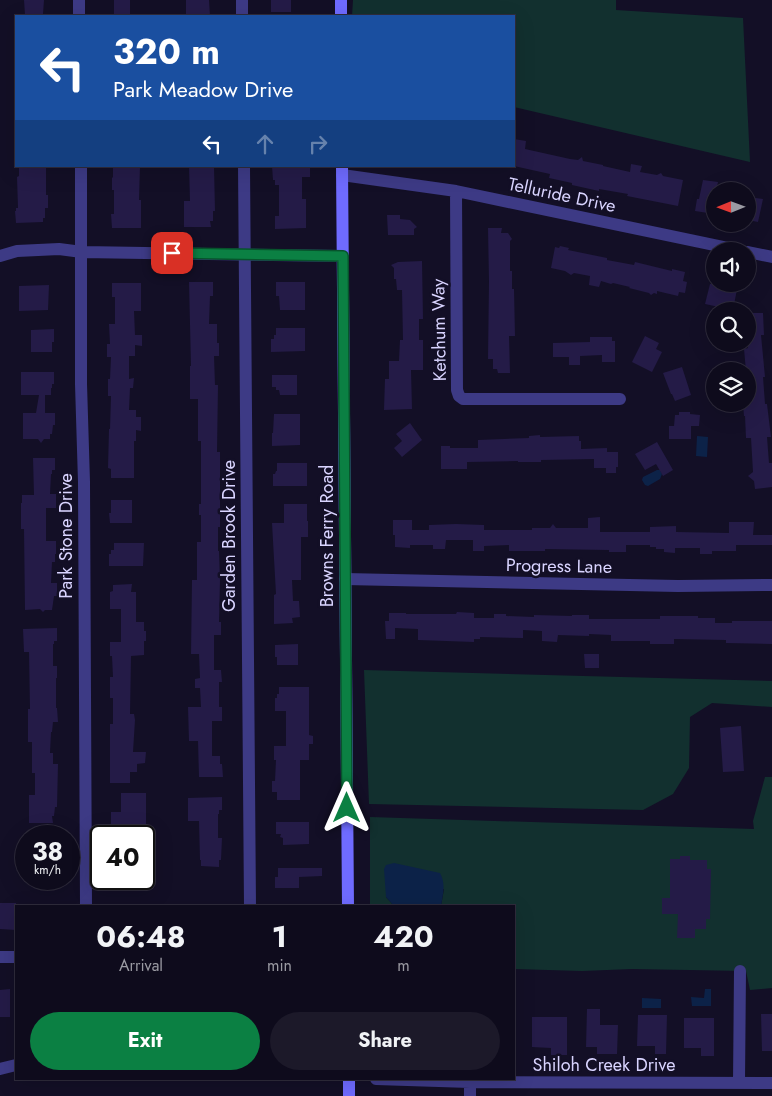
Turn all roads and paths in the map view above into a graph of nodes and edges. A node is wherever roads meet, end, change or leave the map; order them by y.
1 (79, 0) edge
2 (242, 0) edge
3 (341, 0) edge
4 (80, 15) edge
5 (242, 15) edge
6 (341, 15) edge
7 (81, 167) edge
8 (244, 167) edge
9 (342, 171) edge
10 (456, 191) junction
11 (706, 243) edge
12 (82, 252) junction
13 (244, 254) junction
14 (756, 254) edge
15 (0, 256) edge
16 (343, 256) junction
17 (772, 257) edge
18 (620, 399) dead end
19 (345, 579) junction
20 (772, 585) edge
21 (86, 905) edge
22 (250, 905) edge
23 (348, 905) edge
24 (0, 957) edge
25 (15, 957) edge
26 (740, 971) dead end
27 (15, 1065) edge
28 (0, 1069) edge
29 (349, 1080) edge
30 (407, 1080) edge
31 (470, 1082) junction
32 (739, 1082) junction
33 (772, 1083) edge
34 (349, 1096) edge
35 (470, 1096) edge

1 - 4 street
2 - 5 street
3 - 6 street
7 - 12 street, Park Stone Drive
8 - 13 street, Garden Brook Drive
9 - 10 street, Telluride Drive
9 - 16 street, Browns Ferry Road
10 - 11 street, Telluride Drive
10 - 18 street, Ketchum Way
12 - 13 street
12 - 15 street
12 - 21 street, Park Stone Drive
13 - 16 street
13 - 22 street, Garden Brook Drive
14 - 17 street
16 - 19 street, Browns Ferry Road
19 - 20 street, Progress Lane
19 - 23 street, Browns Ferry Road
24 - 25 street
26 - 32 street
27 - 28 street
29 - 34 street
30 - 31 street, Shiloh Creek Drive
31 - 32 street, Shiloh Creek Drive
31 - 35 street
32 - 33 street, Shiloh Creek Drive

